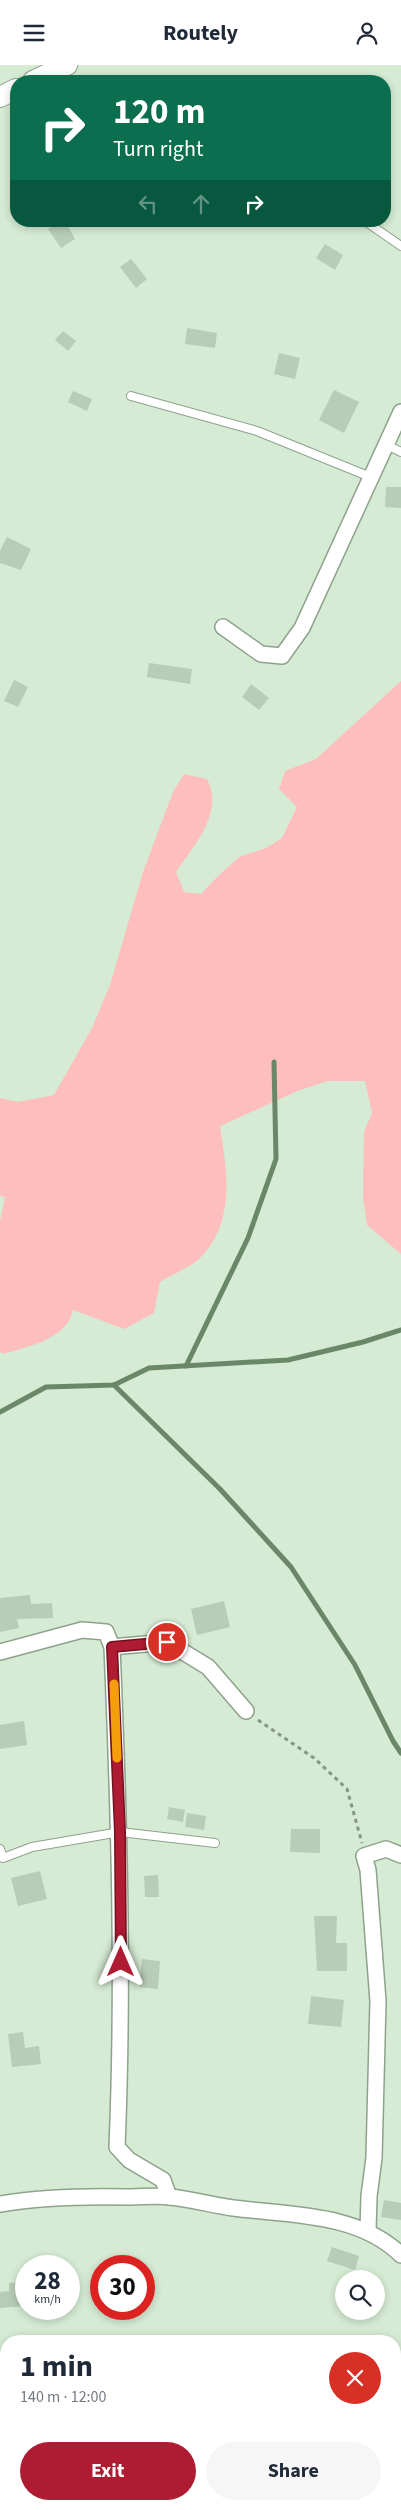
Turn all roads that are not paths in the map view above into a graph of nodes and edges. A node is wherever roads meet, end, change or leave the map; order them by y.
1 (67, 65) edge
2 (46, 75) edge
3 (374, 227) edge
4 (401, 246) edge
5 (131, 396) dead end
6 (401, 412) edge
7 (387, 445) junction
8 (401, 452) edge
9 (373, 478) junction
10 (222, 627) dead end
11 (112, 1647) junction
12 (0, 1652) edge
13 (246, 1711) road end
14 (120, 1832) junction
15 (215, 1843) dead end
16 (0, 1849) edge
17 (401, 1855) edge
18 (169, 2197) junction
19 (0, 2204) edge
20 (368, 2231) junction
21 (401, 2255) edge

1 - 2 street
3 - 4 lane
5 - 9 lane
6 - 7 street
7 - 8 lane
7 - 9 street
9 - 10 street
11 - 12 street
11 - 13 street
11 - 14 street
14 - 15 lane
14 - 16 lane
14 - 18 street
17 - 20 street
18 - 19 street
18 - 20 street
20 - 21 street

